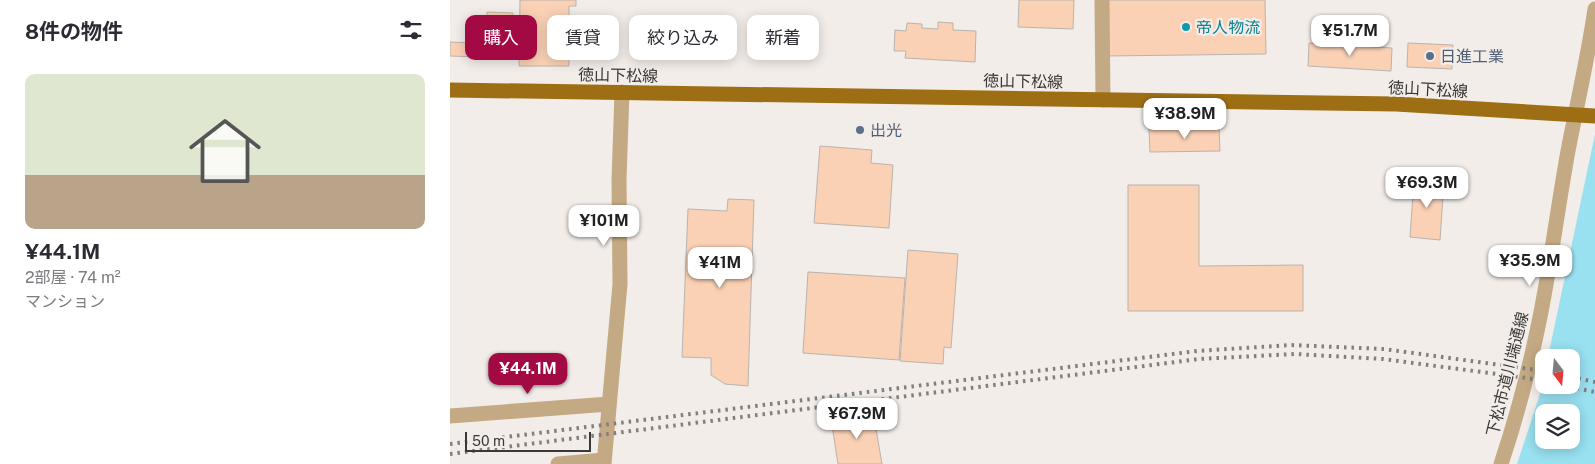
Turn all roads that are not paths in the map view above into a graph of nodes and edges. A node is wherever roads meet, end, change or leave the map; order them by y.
1 (1102, 0) edge
2 (1595, 9) edge
3 (450, 90) edge
4 (622, 92) junction
5 (1103, 100) junction
6 (1576, 115) junction
7 (1594, 116) edge
8 (609, 404) junction
9 (450, 416) edge
10 (604, 462) edge
11 (558, 464) edge
12 (1501, 464) edge

1 - 5 street
2 - 6 street, 下松市道川端通線
3 - 4 main road, 徳山下松線
4 - 5 main road, 徳山下松線
4 - 8 street
5 - 6 main road, 徳山下松線
6 - 7 main road, 徳山下松線
6 - 12 street, 下松市道川端通線
8 - 9 street
8 - 10 street
10 - 11 street

